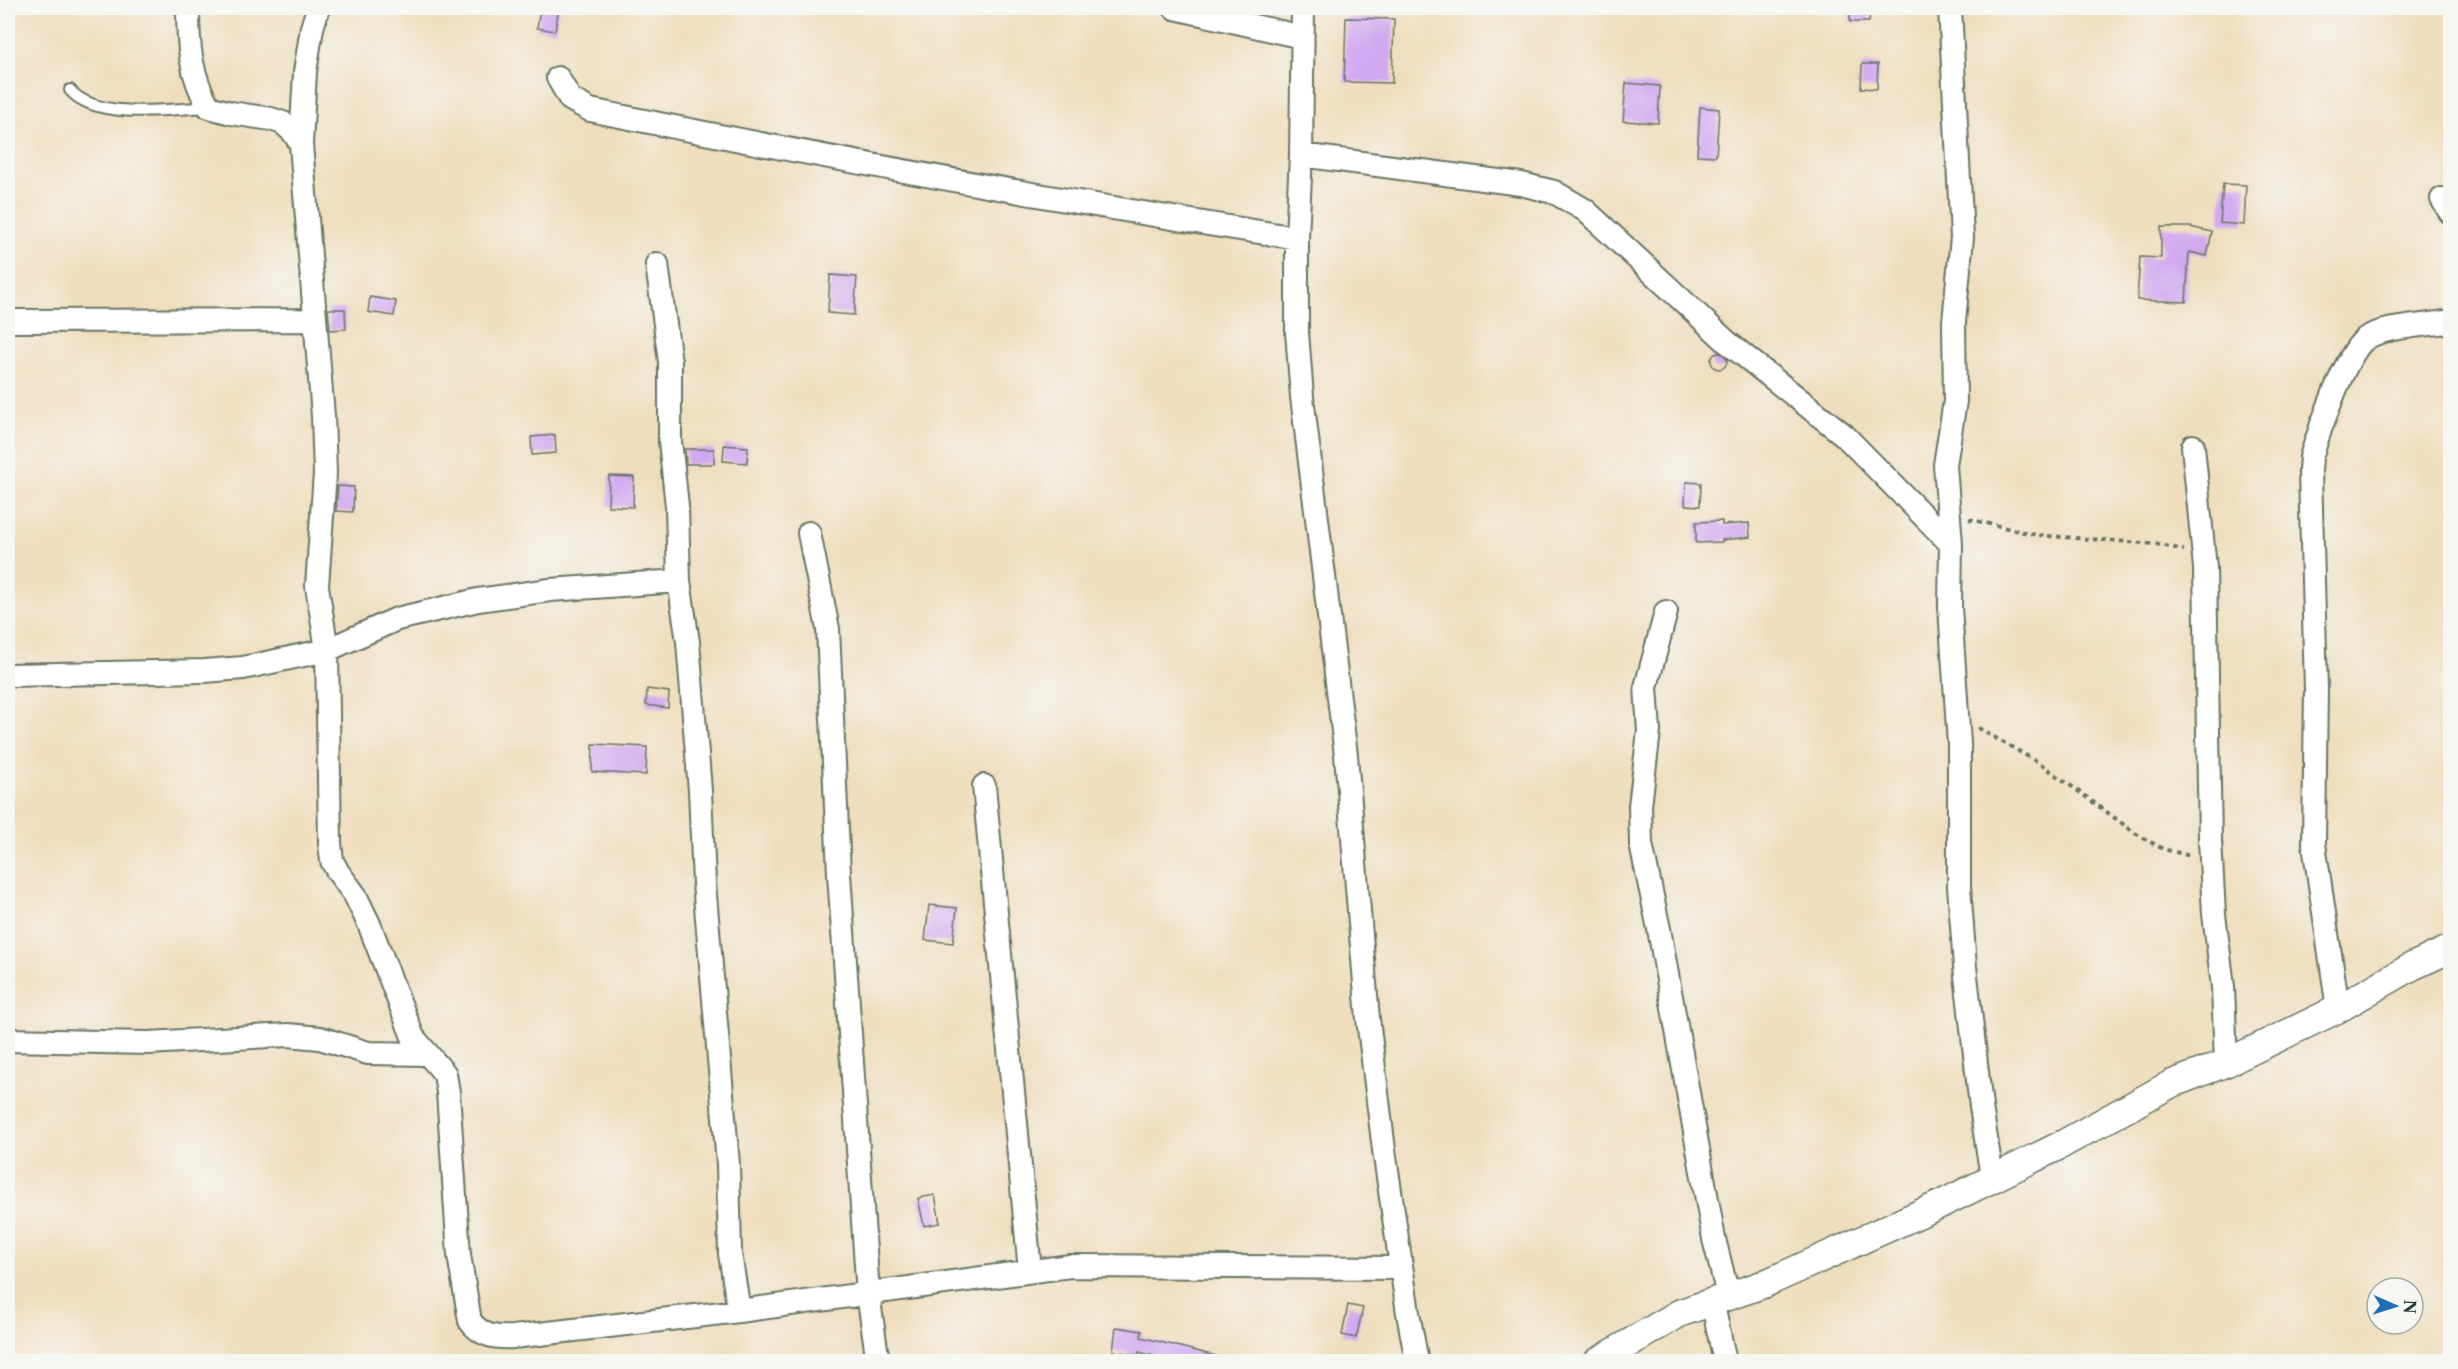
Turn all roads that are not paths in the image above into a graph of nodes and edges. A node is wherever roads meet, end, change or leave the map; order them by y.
1 (188, 8) edge
2 (318, 8) edge
3 (1175, 8) edge
4 (1303, 8) edge
5 (1950, 8) edge
6 (1302, 37) junction
7 (558, 78) dead end
8 (70, 90) dead end
9 (209, 107) junction
10 (301, 144) junction
11 (1301, 155) junction
12 (1297, 238) junction
13 (657, 264) dead end
14 (313, 320) junction
15 (8, 321) edge
16 (2451, 321) edge
17 (2193, 446) dead end
18 (809, 533) dead end
19 (1951, 544) junction
20 (679, 581) junction
21 (1666, 612) dead end
22 (327, 650) junction
23 (8, 675) edge
24 (984, 786) dead end
25 (2451, 949) edge
26 (2337, 1009) junction
27 (8, 1040) edge
28 (426, 1054) junction
29 (2226, 1064) junction
30 (1992, 1177) junction
31 (1401, 1268) junction
32 (1030, 1272) junction
33 (868, 1294) junction
34 (1720, 1298) junction
35 (739, 1311) junction
36 (878, 1362) edge
37 (1418, 1362) edge
38 (1597, 1362) edge
39 (1725, 1362) edge

1 - 9 street
2 - 10 street
3 - 6 street
4 - 6 street
5 - 19 street
6 - 11 street
7 - 12 street
8 - 9 lane
9 - 10 street
10 - 14 street
11 - 12 street
11 - 19 street
12 - 31 street
13 - 20 street
14 - 15 street
14 - 22 street
16 - 26 street
17 - 29 street
18 - 33 street
19 - 30 street
20 - 22 street
20 - 35 street
21 - 34 street
22 - 23 street
22 - 28 street
24 - 32 street
25 - 26 street
26 - 29 street
27 - 28 street
28 - 35 street
29 - 30 street
30 - 34 street
31 - 32 street
31 - 37 street
32 - 33 street
33 - 35 street
33 - 36 street
34 - 38 street
34 - 39 street

